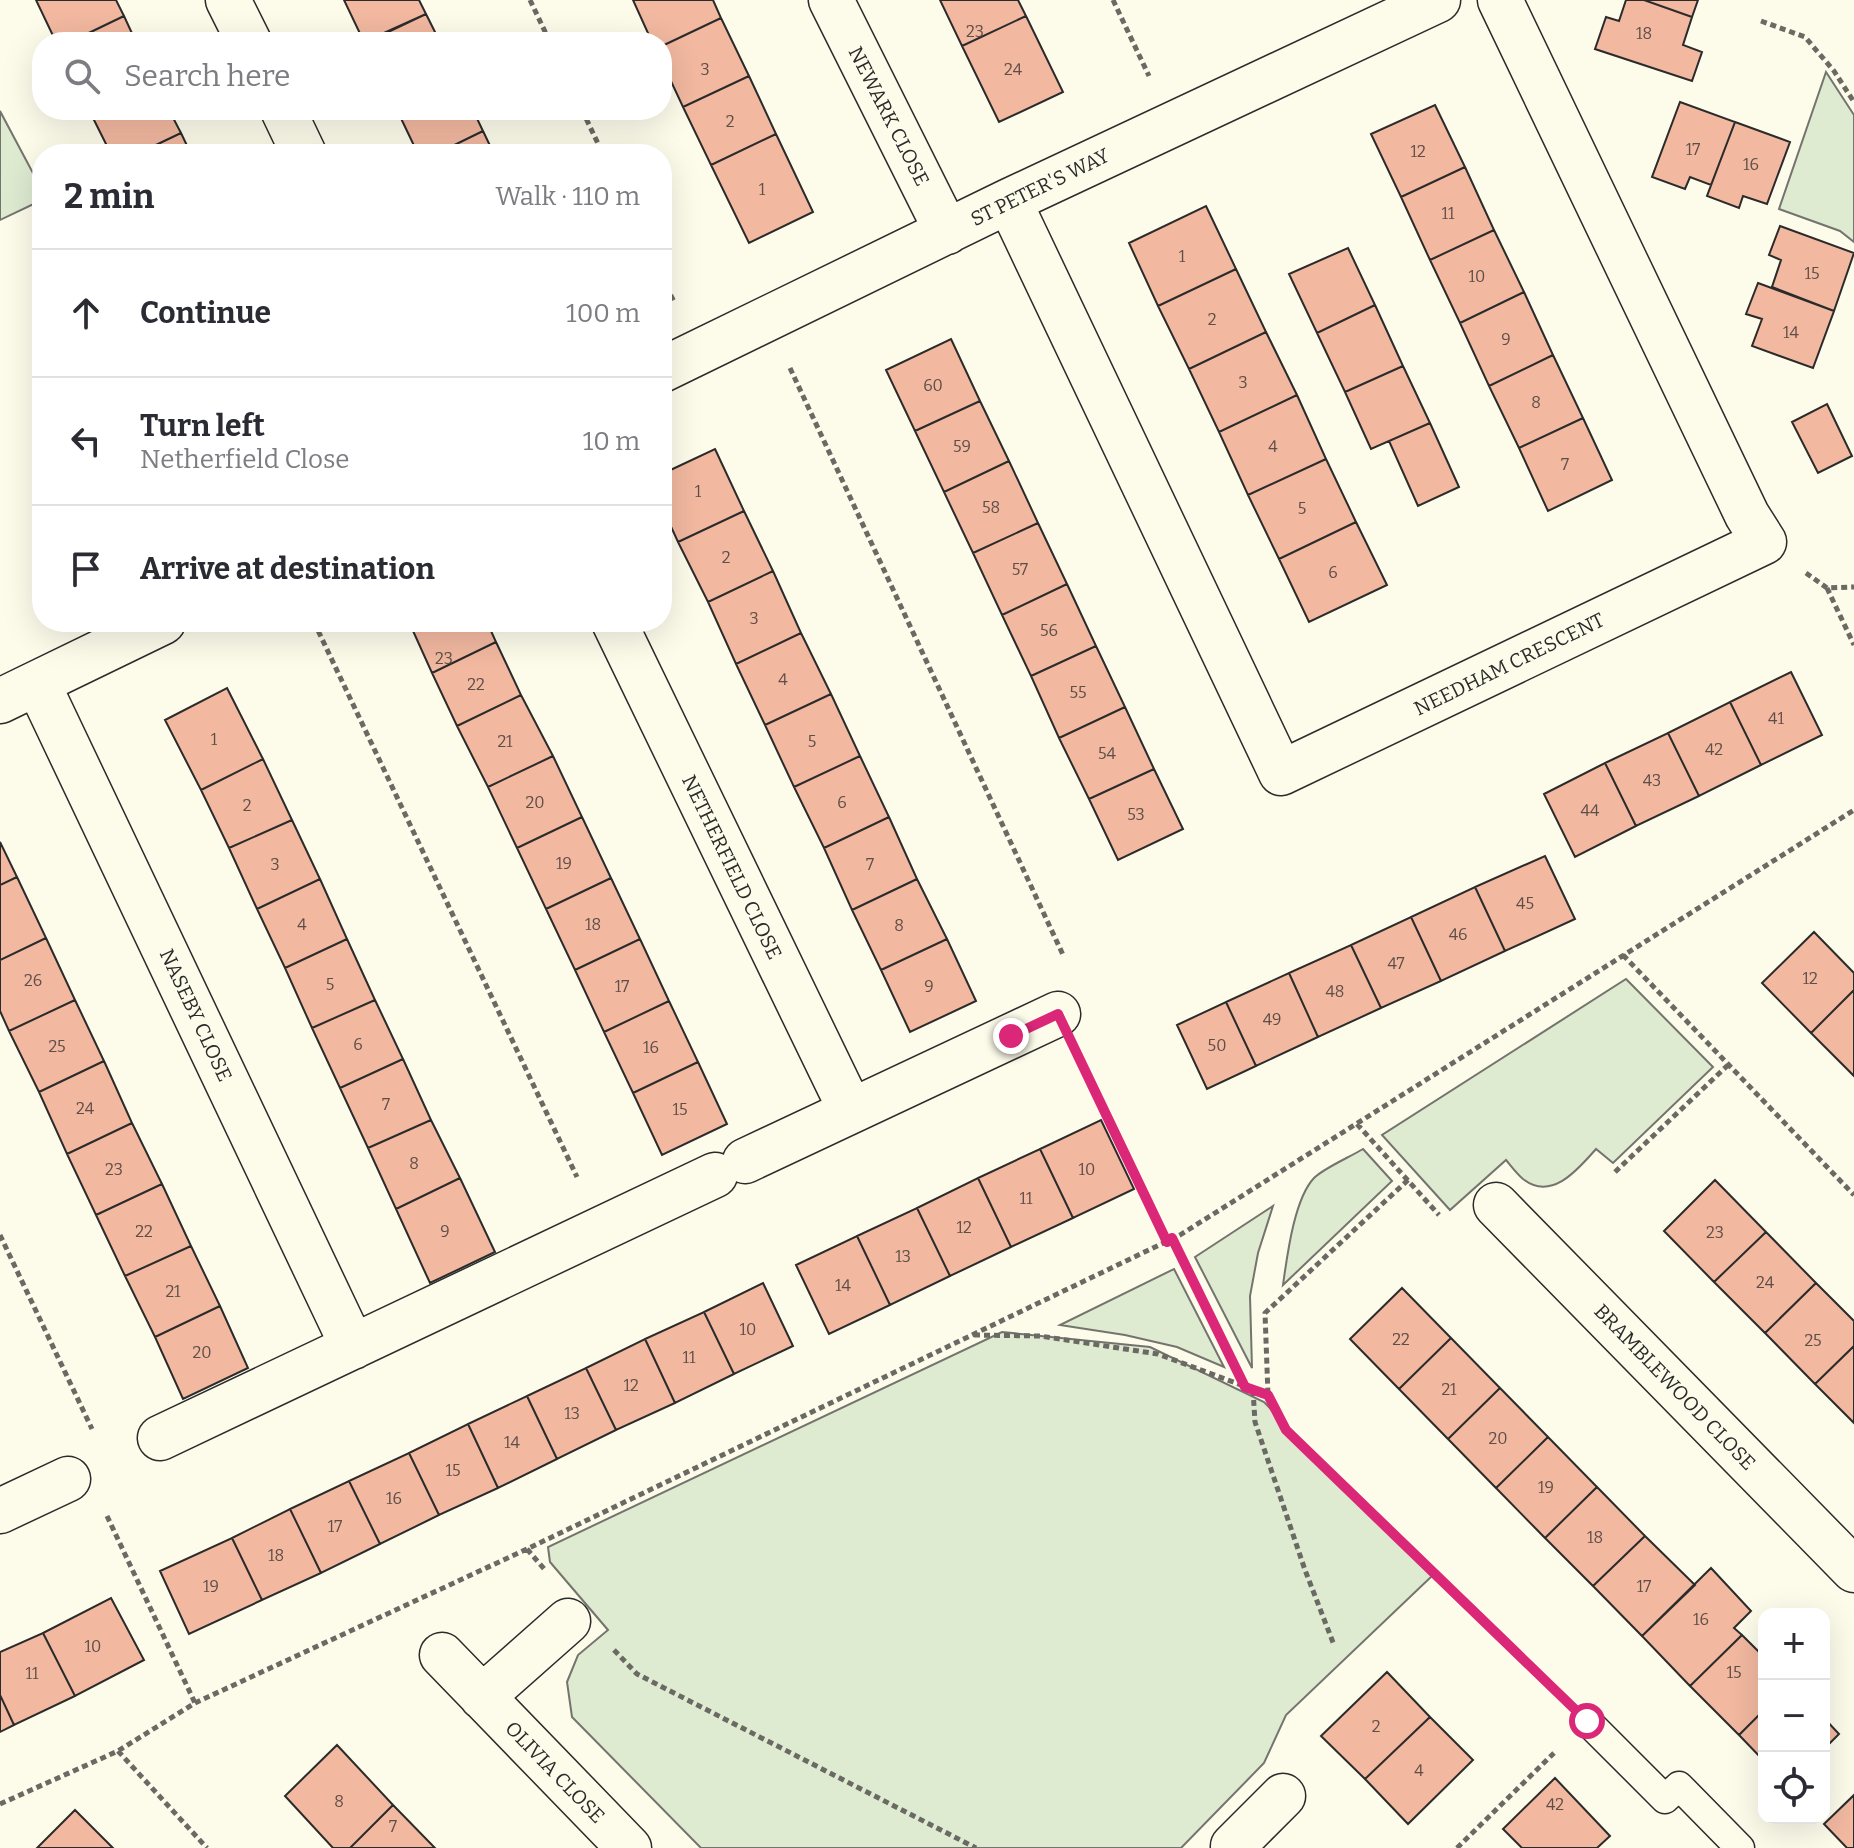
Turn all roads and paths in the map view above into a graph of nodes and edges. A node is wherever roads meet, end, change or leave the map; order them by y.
1 (228, 0) edge
2 (530, 0) edge
3 (831, 0) edge
4 (1113, 0) edge
5 (1500, 0) edge
6 (1425, 3) edge
7 (1761, 21) dead end
8 (244, 32) edge
9 (545, 32) edge
10 (1854, 102) edge
11 (288, 120) edge
12 (587, 120) edge
13 (1172, 124) junction
14 (299, 144) edge
15 (598, 144) edge
16 (1009, 201) junction
17 (947, 232) junction
18 (768, 320) junction
19 (672, 365) edge
20 (1827, 588) dead end
21 (143, 632) edge
22 (319, 632) edge
23 (619, 632) edge
24 (1854, 645) edge
25 (19, 693) edge
26 (1854, 811) edge
27 (1623, 955) junction
28 (1064, 957) dead end
29 (1058, 1014) joint
30 (1728, 1065) junction
31 (851, 1111) junction
32 (1357, 1124) junction
33 (1615, 1172) dead end
34 (1408, 1180) junction
35 (1854, 1195) edge
36 (1496, 1205) joint
37 (601, 1229) junction
38 (0, 1235) edge
39 (1169, 1240) junction
40 (972, 1335) junction
41 (353, 1347) junction
42 (1245, 1387) junction
43 (1253, 1390) junction
44 (1268, 1395) junction
45 (94, 1433) dead end
46 (160, 1438) dead end
47 (68, 1479) dead end
48 (0, 1511) edge
49 (105, 1512) dead end
50 (527, 1549) junction
51 (1854, 1570) edge
52 (554, 1580) dead end
53 (568, 1621) dead end
54 (1334, 1645) dead end
55 (611, 1647) dead end
56 (442, 1655) dead end
57 (482, 1697) junction
58 (195, 1703) junction
59 (1587, 1721) junction
60 (118, 1751) junction
61 (1283, 1796) dead end
62 (0, 1804) edge
63 (1233, 1847) edge
64 (207, 1848) edge
65 (629, 1848) edge
66 (976, 1848) edge
67 (1457, 1848) edge
68 (1740, 1848) edge

1 - 8 street
2 - 9 path
3 - 17 street, NEWARK CLOSE
4 - 13 path
5 - 16 street, NEEDHAM CRESCENT
6 - 13 street, ST PETER'S WAY
7 - 10 path
11 - 14 street
12 - 15 path
13 - 16 street, ST PETER'S WAY
16 - 17 street, ST PETER'S WAY
17 - 18 street, ST PETER'S WAY
18 - 19 street, ST PETER'S WAY
18 - 28 path
20 - 24 path
21 - 25 street
22 - 37 path
23 - 31 street, NETHERFIELD CLOSE
25 - 41 street, NASEBY CLOSE
26 - 27 path
27 - 30 path
27 - 32 path
29 - 31 street
29 - 39 path
30 - 33 path
30 - 35 path
31 - 37 street
32 - 34 path
32 - 39 path
34 - 36 path
34 - 44 path
36 - 51 street, BRAMBLEWOOD CLOSE
37 - 41 street
38 - 45 path
39 - 40 path
39 - 42 path
40 - 42 path
40 - 50 path
41 - 46 street
42 - 43 path
43 - 44 path
43 - 54 path
44 - 59 path
47 - 48 street
49 - 58 path
50 - 52 path
50 - 58 path
53 - 57 street
55 - 66 path
56 - 57 street, OLIVIA CLOSE
57 - 65 street, OLIVIA CLOSE
58 - 60 path
59 - 67 path
59 - 68 lane
60 - 62 path
60 - 64 path
61 - 63 street

